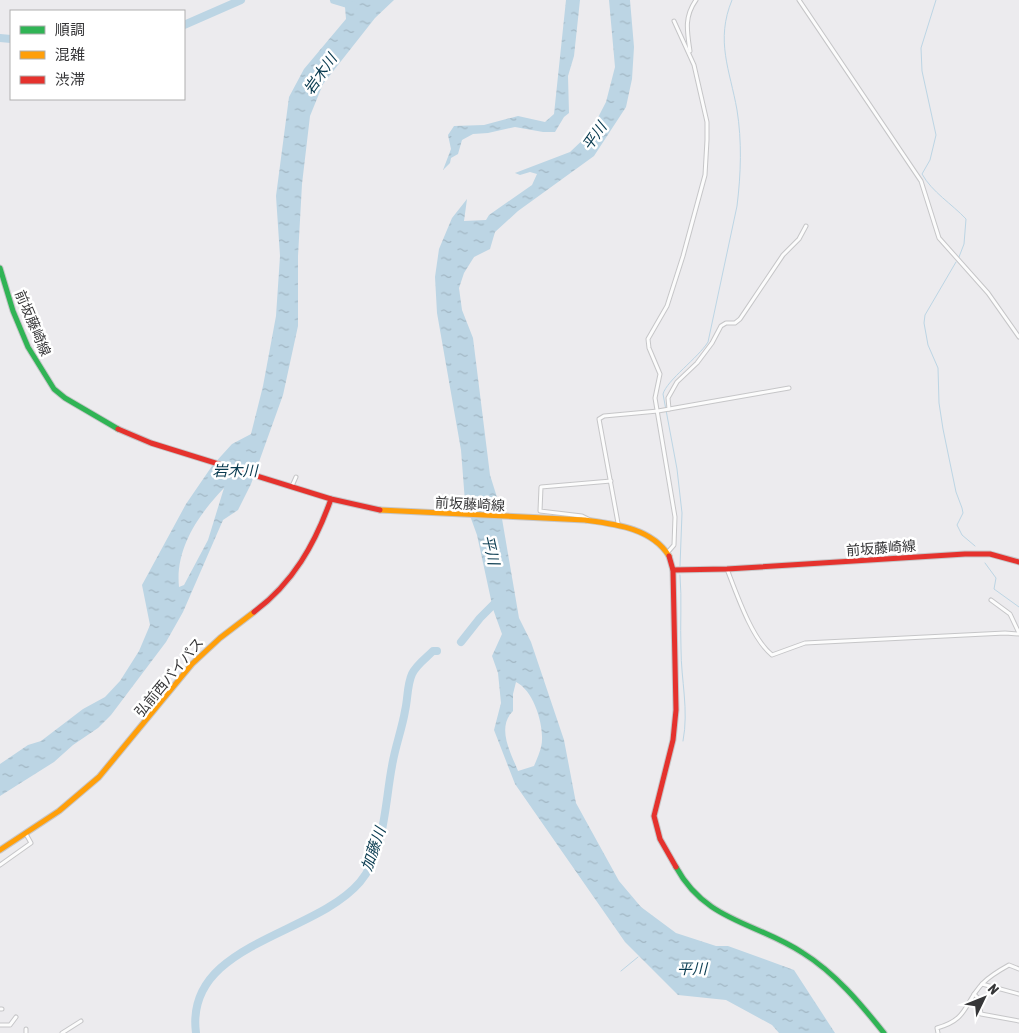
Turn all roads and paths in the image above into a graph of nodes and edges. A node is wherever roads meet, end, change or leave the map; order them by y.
1 (696, 0) edge
2 (799, 0) edge
3 (674, 21) dead end
4 (690, 54) junction
5 (806, 226) dead end
6 (0, 268) edge
7 (1019, 338) edge
8 (790, 388) dead end
9 (669, 409) junction
10 (660, 411) junction
11 (296, 477) dead end
12 (611, 481) junction
13 (292, 486) junction
14 (331, 500) junction
15 (590, 520) junction
16 (618, 524) junction
17 (668, 552) junction
18 (1019, 562) edge
19 (673, 570) junction
20 (726, 570) junction
21 (991, 600) dead end
22 (1019, 633) edge
23 (26, 833) junction
24 (0, 850) edge
25 (0, 865) edge
26 (1019, 969) edge
27 (982, 984) junction
28 (974, 994) junction
29 (1019, 994) edge
30 (16, 1017) dead end
31 (81, 1021) dead end
32 (1019, 1021) edge
33 (0, 1025) edge
34 (62, 1033) edge
35 (884, 1033) edge
36 (938, 1033) edge

1 - 4 street
2 - 7 street
3 - 4 street
4 - 10 street
5 - 9 street
6 - 13 main road, 前坂藤崎線
8 - 9 street
9 - 10 street
10 - 12 street
10 - 17 street
11 - 13 street
12 - 15 street
12 - 16 street
13 - 14 main road, 前坂藤崎線
14 - 15 main road, 前坂藤崎線
14 - 23 main road, 弘前西バイパス
15 - 16 main road, 前坂藤崎線
16 - 17 main road, 前坂藤崎線
17 - 19 main road
18 - 20 main road, 前坂藤崎線
19 - 20 main road, 前坂藤崎線
19 - 35 main road
20 - 22 street
21 - 22 street
23 - 24 main road, 弘前西バイパス
23 - 25 street
26 - 27 street
27 - 28 street
27 - 29 street
28 - 32 street
28 - 36 street
30 - 33 street
31 - 34 street

